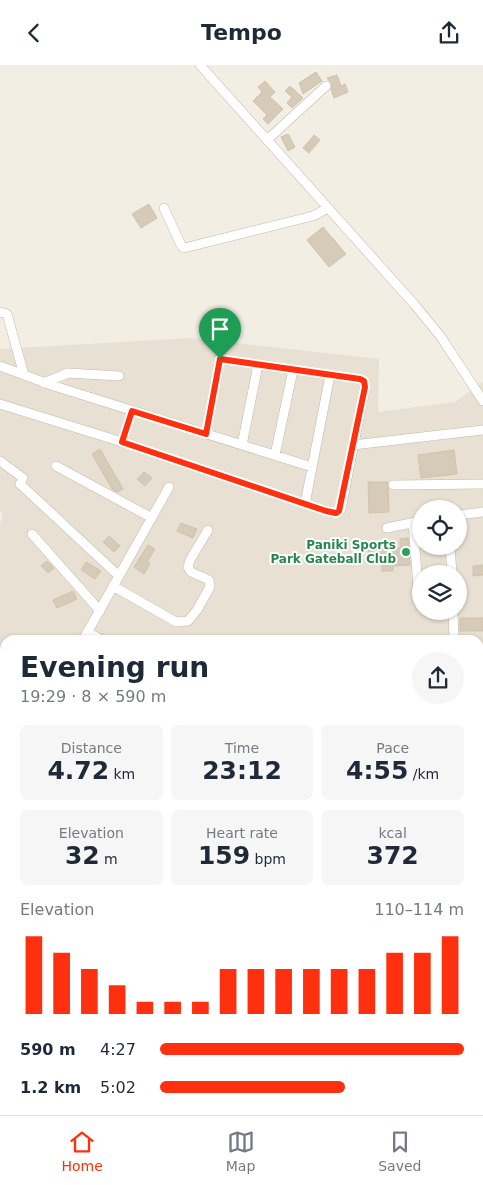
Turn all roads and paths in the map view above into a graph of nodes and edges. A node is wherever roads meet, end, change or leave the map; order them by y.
1 (200, 65) edge
2 (326, 86) dead end
3 (268, 139) junction
4 (164, 208) dead end
5 (328, 208) junction
6 (0, 312) edge
7 (258, 365) junction
8 (0, 366) edge
9 (293, 370) junction
10 (24, 375) junction
11 (330, 375) junction
12 (118, 376) dead end
13 (44, 383) junction
14 (483, 401) edge
15 (0, 403) edge
16 (132, 411) junction
17 (483, 430) edge
18 (206, 434) junction
19 (122, 442) junction
20 (242, 445) junction
21 (353, 445) junction
22 (275, 455) junction
23 (0, 461) edge
24 (56, 466) dead end
25 (312, 467) junction
26 (483, 484) edge
27 (393, 485) dead end
28 (168, 487) dead end
29 (305, 505) junction
30 (483, 512) edge
31 (467, 514) edge
32 (152, 518) junction
33 (412, 523) edge
34 (387, 528) dead end
35 (208, 530) dead end
36 (32, 534) dead end
37 (119, 576) junction
38 (113, 586) junction
39 (100, 611) junction
40 (453, 620) edge
41 (86, 635) edge
42 (454, 635) edge

1 - 3 street
2 - 3 street
3 - 5 street
4 - 5 street
5 - 14 street
6 - 10 street
7 - 9 street
7 - 18 street
7 - 20 street
8 - 10 street
9 - 11 street
9 - 22 street
10 - 13 street
11 - 21 street
11 - 25 street
12 - 13 street
13 - 16 street
15 - 19 street
16 - 18 street
16 - 19 street
17 - 21 street
18 - 20 street
19 - 29 street
20 - 22 street
21 - 29 street
22 - 25 street
23 - 37 street
24 - 32 street
25 - 29 street
26 - 27 street
28 - 32 street
30 - 31 street
32 - 37 street
33 - 34 street
35 - 38 street
36 - 39 street
37 - 38 street
38 - 39 street
39 - 41 street
40 - 42 street

